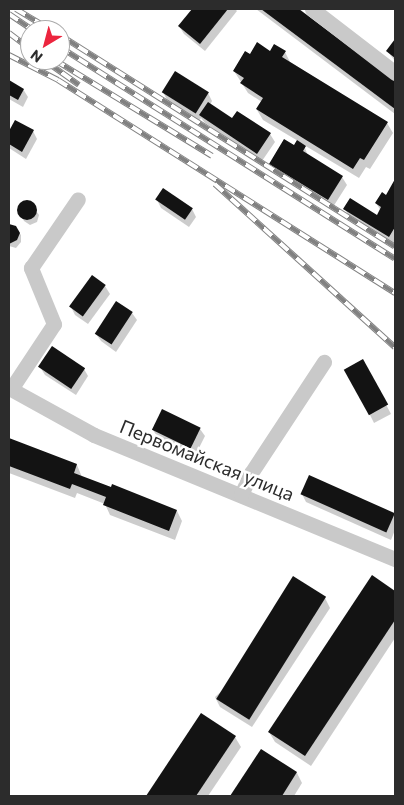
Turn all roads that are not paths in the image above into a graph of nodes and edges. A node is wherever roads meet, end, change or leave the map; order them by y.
1 (312, 9) edge
2 (395, 73) edge
3 (78, 199) dead end
4 (324, 362) dead end
5 (10, 388) edge
6 (241, 495) junction
7 (395, 558) edge

1 - 2 street
3 - 5 street
4 - 6 street
5 - 6 street, Первомайская улица
6 - 7 street, Первомайская улица

